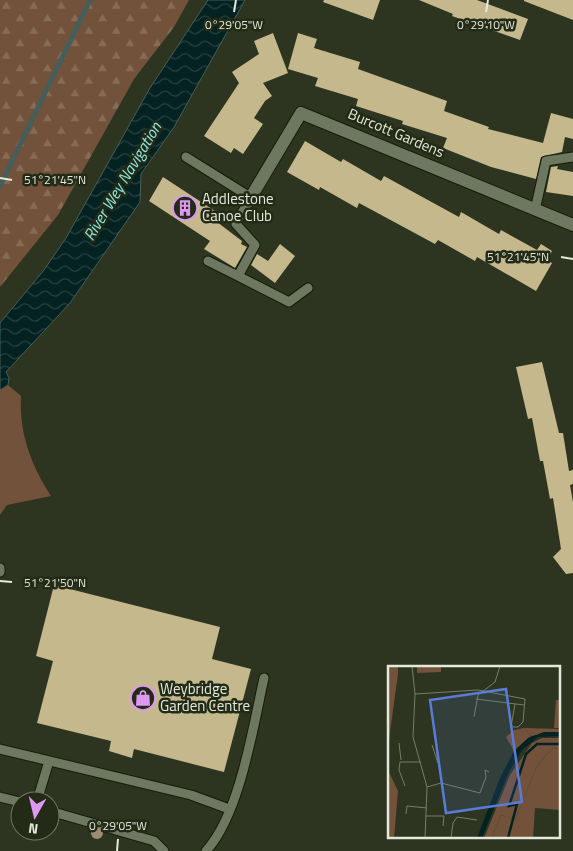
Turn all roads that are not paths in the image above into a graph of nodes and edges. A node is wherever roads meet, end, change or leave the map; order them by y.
1 (186, 157) dead end
2 (573, 157) edge
3 (249, 200) junction
4 (535, 210) junction
5 (573, 225) edge
6 (208, 261) dead end
7 (238, 276) junction
8 (308, 288) dead end
9 (0, 568) edge
10 (0, 572) edge
11 (264, 678) dead end
12 (0, 749) edge
13 (49, 761) junction
14 (40, 791) edge
15 (229, 809) junction
16 (60, 814) edge
17 (164, 851) edge
18 (206, 851) edge

1 - 3 lane
2 - 4 lane
3 - 4 street, Burcott Gardens
3 - 7 lane
4 - 5 street, Burcott Gardens
6 - 7 lane
7 - 8 lane
9 - 10 lane
11 - 15 lane
12 - 13 lane
13 - 14 lane
13 - 15 lane
15 - 18 lane
16 - 17 lane

